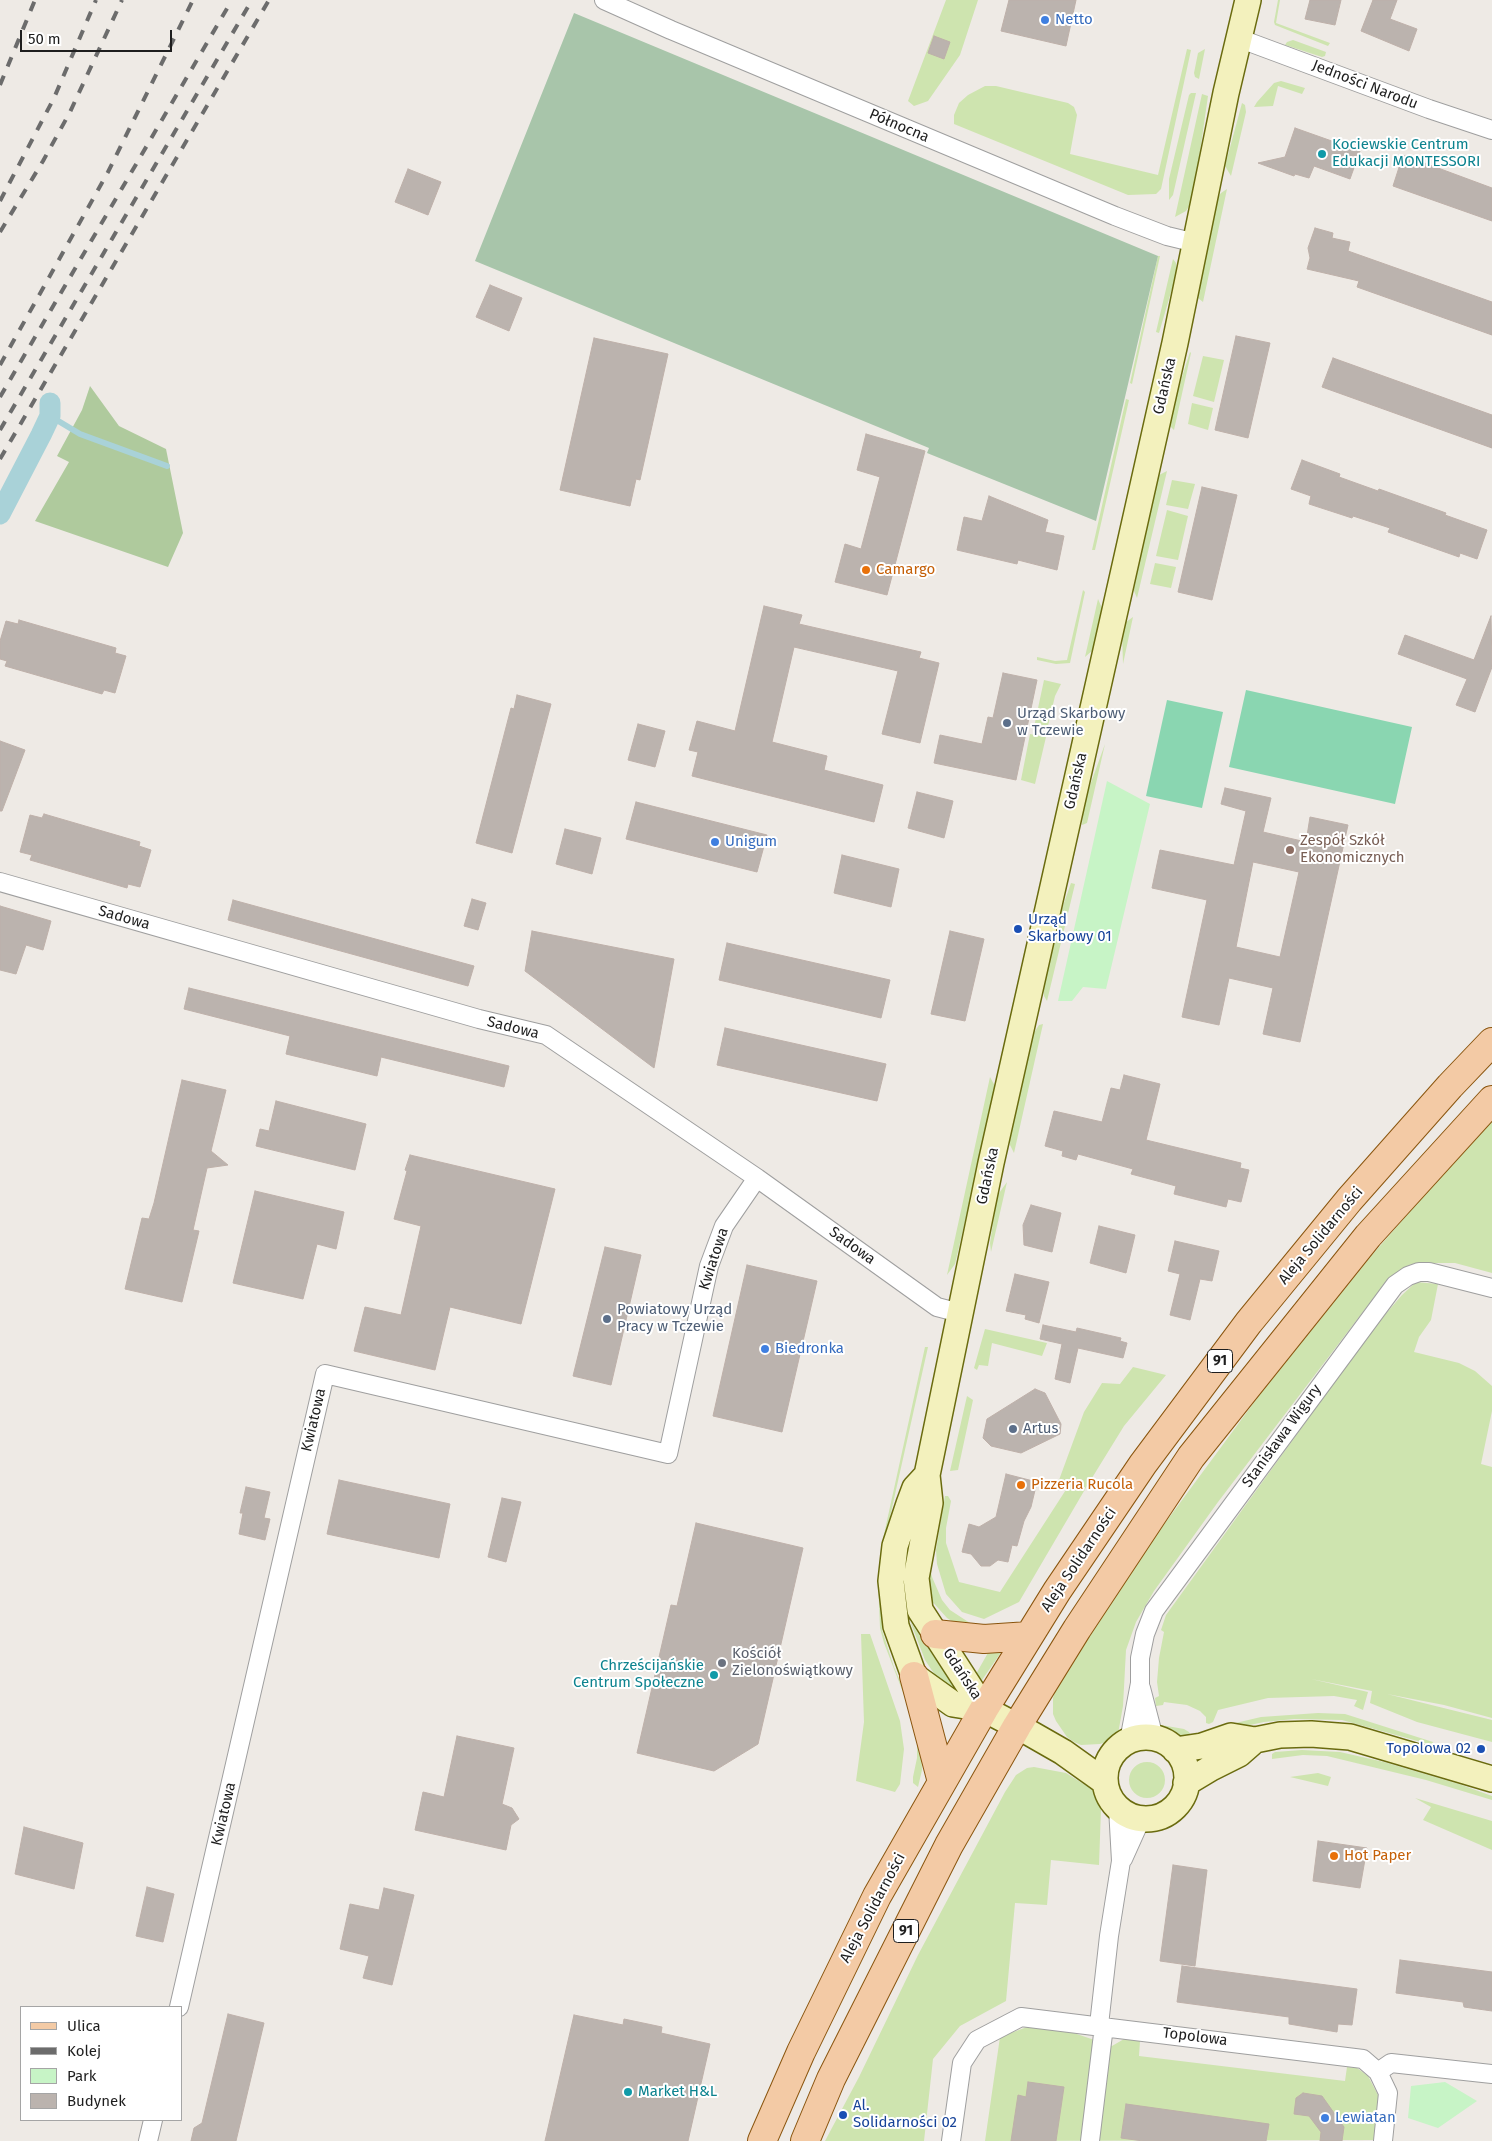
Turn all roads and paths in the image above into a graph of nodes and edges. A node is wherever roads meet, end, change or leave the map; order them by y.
1 (604, 0) edge
2 (1248, 0) edge
3 (1238, 38) junction
4 (1492, 130) edge
5 (1196, 243) junction
6 (0, 882) edge
7 (1492, 1042) edge
8 (1492, 1100) edge
9 (757, 1178) junction
10 (1492, 1288) edge
11 (960, 1313) junction
12 (927, 1475) junction
13 (935, 1634) junction
14 (1028, 1636) junction
15 (914, 1676) junction
16 (1140, 1683) junction
17 (984, 1708) junction
18 (1017, 1726) junction
19 (1154, 1738) junction
20 (1255, 1740) junction
21 (1120, 1748) junction
22 (1176, 1750) junction
23 (1066, 1754) junction
24 (1492, 1779) edge
25 (942, 1782) junction
26 (1105, 1782) junction
27 (1186, 1783) junction
28 (1118, 1808) junction
29 (1141, 1819) junction
30 (1121, 1861) junction
31 (179, 2006) edge
32 (1102, 2026) junction
33 (1378, 2072) junction
34 (1492, 2074) edge
35 (153, 2121) edge
36 (148, 2141) edge
37 (762, 2141) edge
38 (805, 2141) edge
39 (951, 2141) edge
40 (1090, 2141) edge
41 (1383, 2141) edge

1 - 5 street, Północna
2 - 3 street, Gdańska
3 - 4 street, Jedności Narodu
3 - 5 street, Gdańska
5 - 11 street, Gdańska
6 - 9 street, Sadowa
7 - 14 main road, Aleja Solidarności / 91
8 - 18 main road, 91
9 - 11 street, Sadowa
9 - 31 street, Kwiatowa
10 - 16 street, Stanisława Wigury
11 - 12 street, Gdańska
12 - 13 street, Gdańska
12 - 15 street, Gdańska
13 - 14 main road
13 - 17 street, Gdańska
14 - 17 main road, Aleja Solidarności / 91
15 - 17 street, Gdańska
15 - 25 main road
16 - 19 street, Stanisława Wigury
16 - 21 street, Stanisława Wigury
17 - 18 street
17 - 25 main road, Aleja Solidarności / 91
18 - 23 street
18 - 38 main road, 91
19 - 21 street
19 - 22 street
20 - 22 street
20 - 24 street
20 - 27 street
21 - 23 street
21 - 26 street
22 - 27 street
23 - 26 street
25 - 37 main road, Aleja Solidarności / 91
26 - 28 street
27 - 29 street
28 - 29 street
28 - 30 street
29 - 30 street
30 - 32 street
32 - 33 street, Topolowa
32 - 39 street, Topolowa
32 - 40 street
33 - 34 street
33 - 41 street, Topolowa
35 - 36 street

